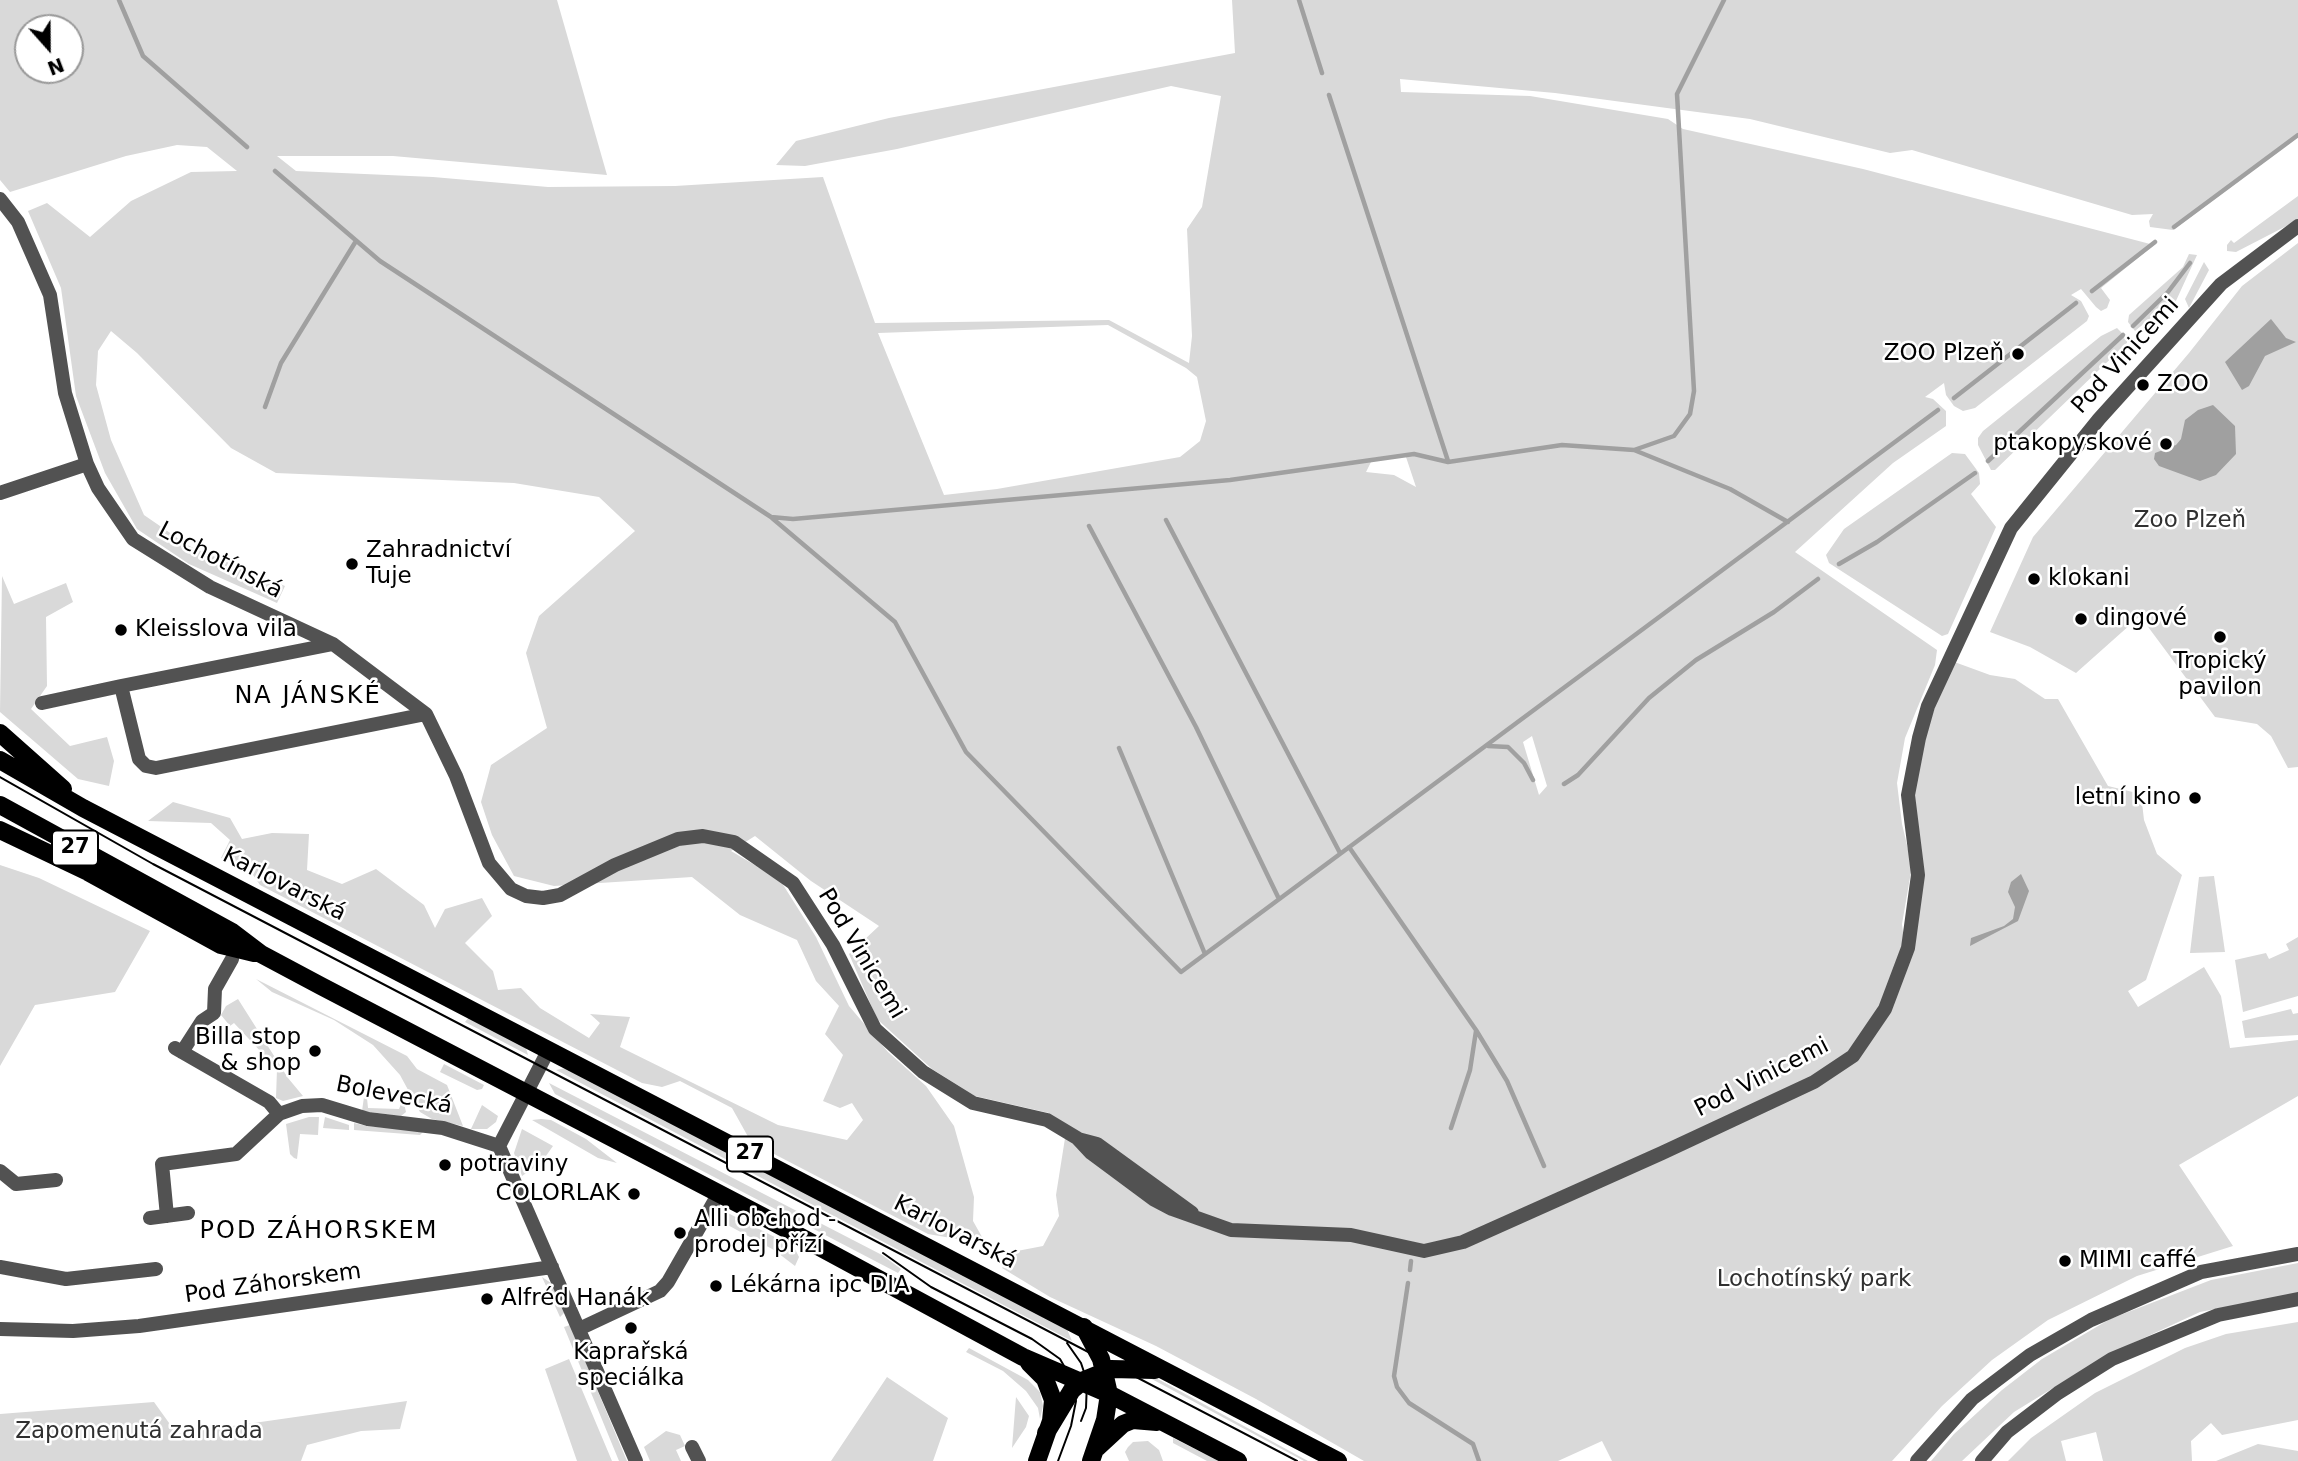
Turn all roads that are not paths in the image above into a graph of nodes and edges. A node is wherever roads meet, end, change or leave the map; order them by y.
1 (0, 199) edge
2 (2298, 226) edge
3 (87, 464) junction
4 (0, 493) edge
5 (332, 644) junction
6 (121, 687) junction
7 (42, 703) dead end
8 (426, 714) junction
9 (0, 733) edge
10 (0, 760) edge
11 (0, 805) edge
12 (83, 808) junction
13 (0, 830) edge
14 (526, 896) joint
15 (261, 954) junction
16 (232, 959) dead end
17 (549, 1049) junction
18 (527, 1093) junction
19 (279, 1114) junction
20 (499, 1146) junction
21 (0, 1171) edge
22 (56, 1180) dead end
23 (719, 1194) junction
24 (188, 1213) dead end
25 (167, 1216) junction
26 (150, 1218) dead end
27 (2298, 1254) edge
28 (0, 1266) edge
29 (552, 1266) junction
30 (156, 1269) dead end
31 (2298, 1299) edge
32 (1084, 1328) junction
33 (0, 1329) edge
34 (579, 1329) junction
35 (1023, 1357) junction
36 (1105, 1371) junction
37 (1168, 1371) junction
38 (1073, 1379) junction
39 (1109, 1394) junction
40 (1172, 1426) junction
41 (1046, 1433) junction
42 (692, 1447) dead end
43 (1093, 1456) edge
44 (636, 1461) edge
45 (699, 1461) edge
46 (1037, 1461) edge
47 (1238, 1461) edge
48 (1338, 1461) edge
49 (1917, 1461) edge
50 (1982, 1461) edge

1 - 3 street, Lochotínská
2 - 14 street, Pod Vinicemi
3 - 4 street
3 - 5 street, Lochotínská
5 - 6 street
5 - 8 street, Lochotínská
6 - 7 street
6 - 8 street
8 - 14 street, Lochotínská
9 - 12 main road
10 - 12 main road, Karlovarská / 27
11 - 15 main road, 27
12 - 17 main road, Karlovarská / 27
13 - 15 main road
15 - 18 main road, 27
16 - 19 street
17 - 18 street
17 - 32 main road, Karlovarská / 27
18 - 20 street
18 - 23 main road, 27
19 - 20 street, Bolevecká
19 - 25 street, Bolevecká
20 - 29 street
21 - 22 street
23 - 34 street
23 - 35 main road, 27
24 - 25 street
25 - 26 street
27 - 49 street
28 - 30 street
29 - 33 street, Pod Záhorskem
29 - 34 street
31 - 50 street
32 - 36 main road
32 - 37 main road, Karlovarská
34 - 44 street
35 - 38 main road, 27
35 - 41 main road
36 - 37 main road
36 - 38 main road
36 - 39 main road
37 - 48 main road, Karlovarská
38 - 39 main road
38 - 41 main road
39 - 40 main road
39 - 43 main road
40 - 43 main road
40 - 47 main road
41 - 46 main road
42 - 45 street

